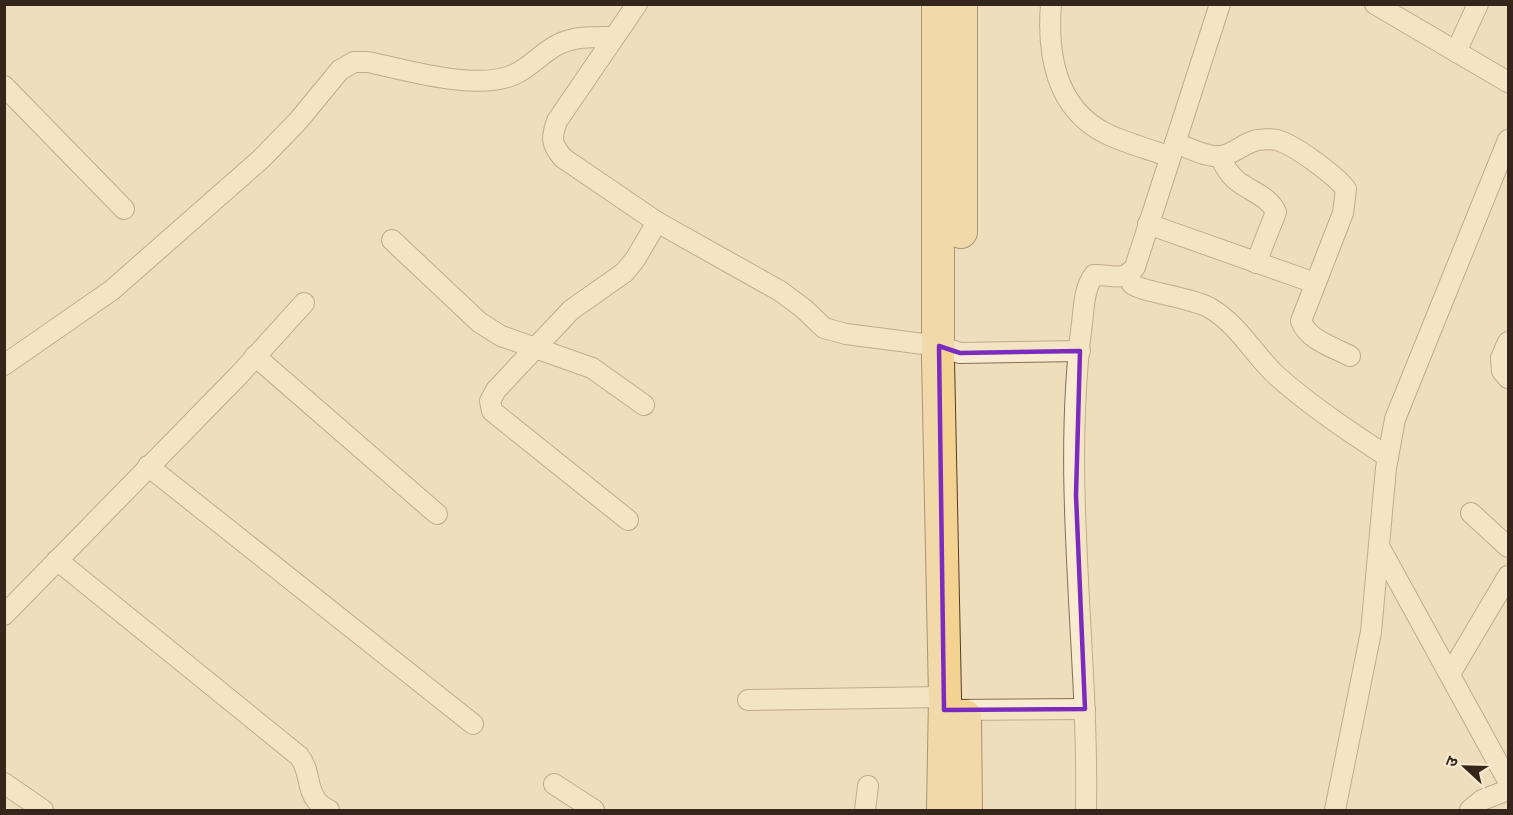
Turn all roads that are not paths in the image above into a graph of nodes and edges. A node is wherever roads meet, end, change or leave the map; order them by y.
1 (637, 4) edge
2 (938, 4) edge
3 (961, 4) edge
4 (1051, 4) edge
5 (1375, 4) edge
6 (1478, 4) edge
7 (1220, 5) edge
8 (613, 37) junction
9 (1456, 52) junction
10 (1509, 82) edge
11 (4, 86) edge
12 (1509, 140) edge
13 (1172, 150) junction
14 (1220, 156) junction
15 (124, 209) dead end
16 (657, 222) junction
17 (1148, 224) junction
18 (392, 240) dead end
19 (1256, 263) junction
20 (1128, 276) junction
21 (1315, 284) junction
22 (303, 303) dead end
23 (1509, 342) edge
24 (536, 348) junction
25 (950, 350) junction
26 (1080, 351) junction
27 (255, 356) junction
28 (1350, 356) dead end
29 (4, 365) edge
30 (1509, 378) edge
31 (644, 405) dead end
32 (1388, 458) junction
33 (148, 466) junction
34 (1471, 513) dead end
35 (437, 514) dead end
36 (628, 520) dead end
37 (1509, 547) edge
38 (1380, 548) junction
39 (57, 560) junction
40 (1509, 576) edge
41 (4, 615) edge
42 (1450, 674) junction
43 (748, 700) dead end
44 (951, 706) junction
45 (1085, 709) junction
46 (473, 724) dead end
47 (1509, 781) edge
48 (4, 783) edge
49 (554, 784) dead end
50 (868, 786) dead end
51 (1509, 790) edge
52 (43, 810) edge
53 (329, 810) edge
54 (594, 810) edge
55 (864, 810) edge
56 (943, 810) edge
57 (966, 810) edge
58 (1086, 810) edge
59 (1335, 810) edge
60 (1470, 810) edge

1 - 8 street
2 - 25 main road
3 - 25 main road
4 - 13 street
5 - 9 street
6 - 9 street
7 - 13 street
8 - 16 street
8 - 29 street
9 - 10 street
11 - 15 street
12 - 32 street
13 - 14 street
13 - 17 street
14 - 19 street
14 - 21 street
16 - 24 street
16 - 25 street
17 - 19 street
17 - 20 street
18 - 24 street
19 - 21 street
20 - 26 street
20 - 32 street
21 - 28 street
22 - 27 street
23 - 30 street
24 - 31 street
24 - 36 street
25 - 26 street
25 - 44 main road
26 - 45 street
27 - 33 street
27 - 35 street
32 - 38 street
33 - 39 street
33 - 46 street
34 - 37 street
38 - 42 street
38 - 59 street
39 - 41 street
39 - 53 street
40 - 42 street
42 - 47 street
43 - 44 street
44 - 45 street
44 - 56 main road
44 - 57 main road
45 - 58 street
48 - 52 street
49 - 54 street
50 - 55 street
51 - 60 street

